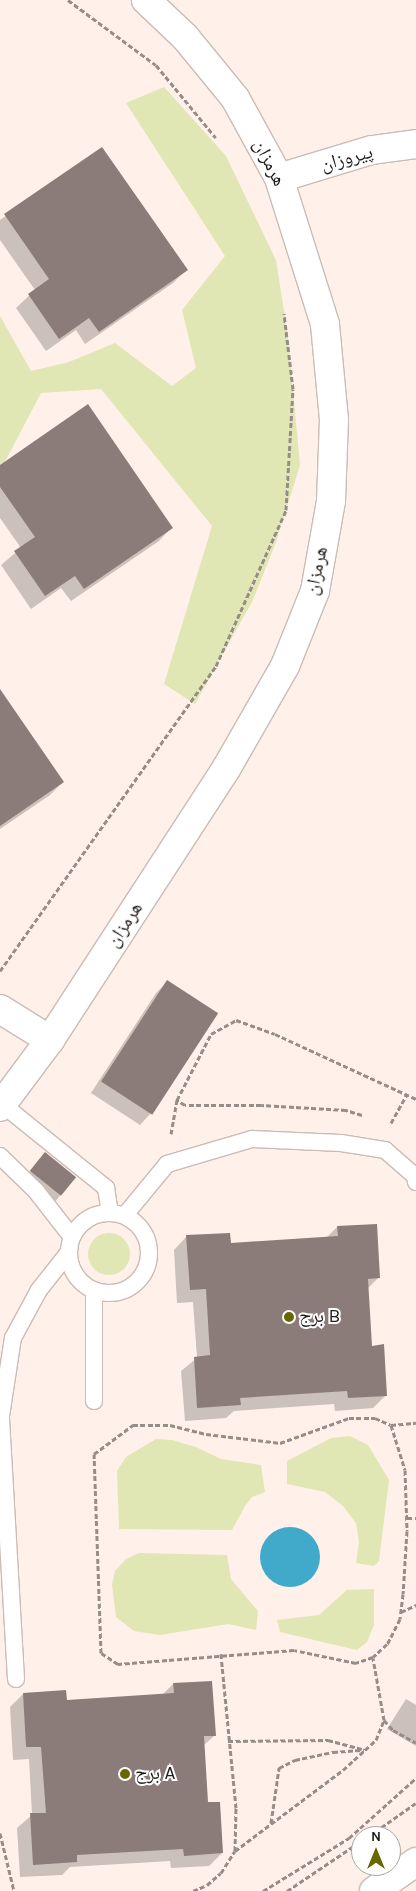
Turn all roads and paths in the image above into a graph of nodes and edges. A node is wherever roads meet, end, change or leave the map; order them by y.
1 (68, 0) edge
2 (146, 0) edge
3 (218, 141) dead end
4 (416, 144) edge
5 (279, 178) junction
6 (283, 306) dead end
7 (0, 971) edge
8 (0, 1010) edge
9 (50, 1040) junction
10 (408, 1094) junction
11 (416, 1099) edge
12 (1, 1105) edge
13 (364, 1116) dead end
14 (382, 1121) dead end
15 (391, 1123) junction
16 (397, 1128) dead end
17 (0, 1156) edge
18 (416, 1182) edge
19 (118, 1214) junction
20 (70, 1245) junction
21 (94, 1290) junction
22 (94, 1402) dead end
23 (416, 1422) edge
24 (391, 1425) junction
25 (407, 1518) junction
26 (416, 1518) edge
27 (416, 1605) edge
28 (401, 1612) junction
29 (220, 1654) junction
30 (374, 1657) junction
31 (16, 1679) dead end
32 (384, 1720) junction
33 (228, 1741) junction
34 (416, 1743) edge
35 (365, 1750) junction
36 (416, 1778) edge
37 (416, 1803) edge
38 (271, 1824) junction
39 (383, 1826) edge
40 (0, 1834) edge
41 (351, 1848) edge
42 (235, 1851) junction
43 (416, 1862) edge
44 (14, 1891) edge
45 (192, 1891) edge
46 (263, 1891) edge
47 (287, 1891) edge
48 (374, 1891) edge

1 - 3 path
2 - 5 street, هرمزان
4 - 5 street, پیروزان
5 - 9 street, هرمزان
6 - 7 path
8 - 9 street
9 - 12 street, هرمزان
10 - 11 path
10 - 13 path
10 - 15 path
12 - 19 lane
14 - 15 path
15 - 16 path
17 - 20 lane
18 - 19 lane
19 - 20 lane
19 - 21 lane
20 - 21 lane
20 - 31 lane
21 - 22 lane
23 - 24 path
24 - 25 path
24 - 29 path
25 - 26 path
25 - 28 path
27 - 28 path
28 - 30 path
29 - 30 path
29 - 33 path
30 - 32 path
32 - 34 path
32 - 35 path
33 - 35 path
33 - 42 path
35 - 38 path
35 - 38 path
36 - 46 path
37 - 39 path
38 - 42 path
40 - 44 path
41 - 47 path
42 - 45 path
43 - 48 street

